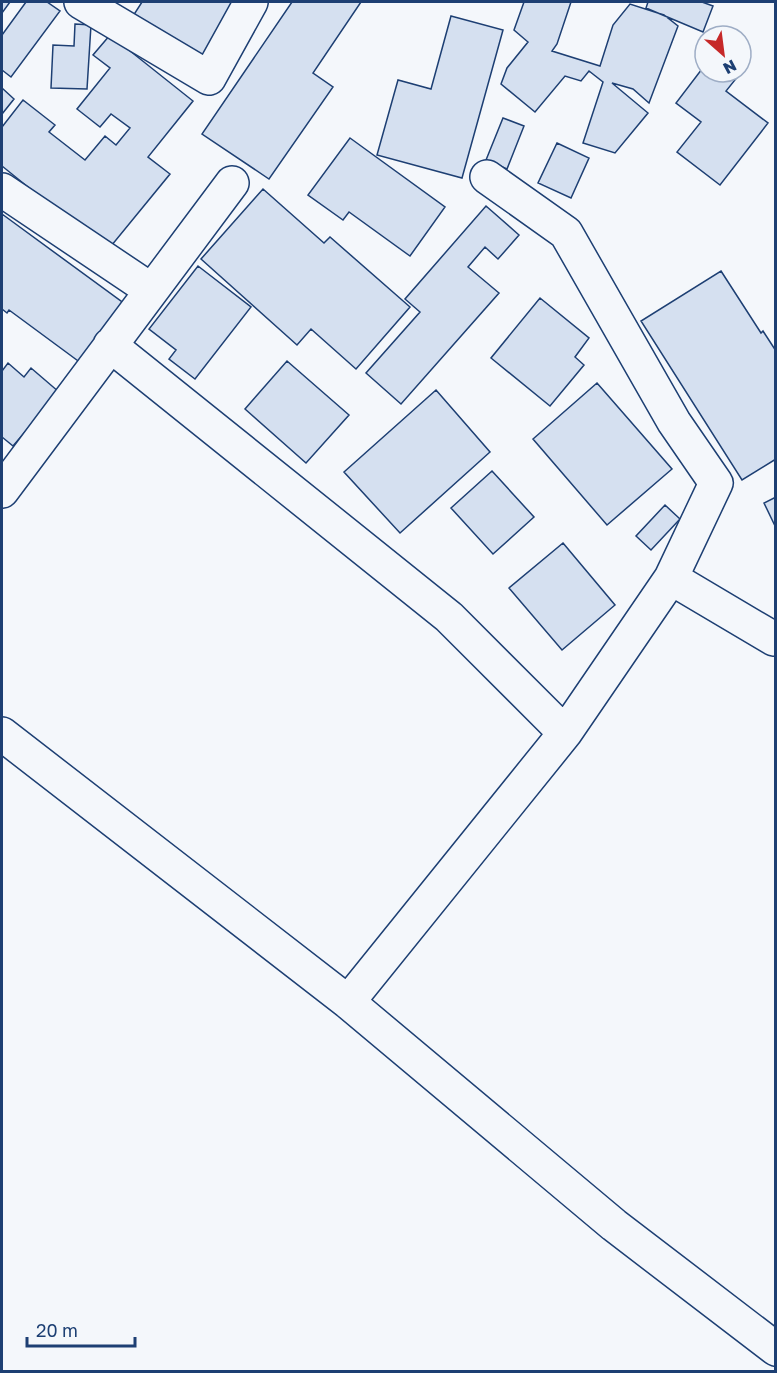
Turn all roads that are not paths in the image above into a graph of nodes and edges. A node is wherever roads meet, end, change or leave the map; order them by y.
1 (81, 2) edge
2 (251, 2) edge
3 (487, 177) dead end
4 (232, 183) dead end
5 (2, 190) edge
6 (151, 290) junction
7 (110, 345) junction
8 (2, 491) edge
9 (671, 578) junction
10 (774, 639) edge
11 (565, 733) junction
12 (2, 734) edge
13 (348, 1002) junction
14 (776, 1349) edge

1 - 2 street
3 - 9 street
4 - 6 street
5 - 6 street
6 - 7 street
7 - 8 street
7 - 11 street
9 - 10 street
9 - 11 street
11 - 13 street
12 - 13 street
13 - 14 street

